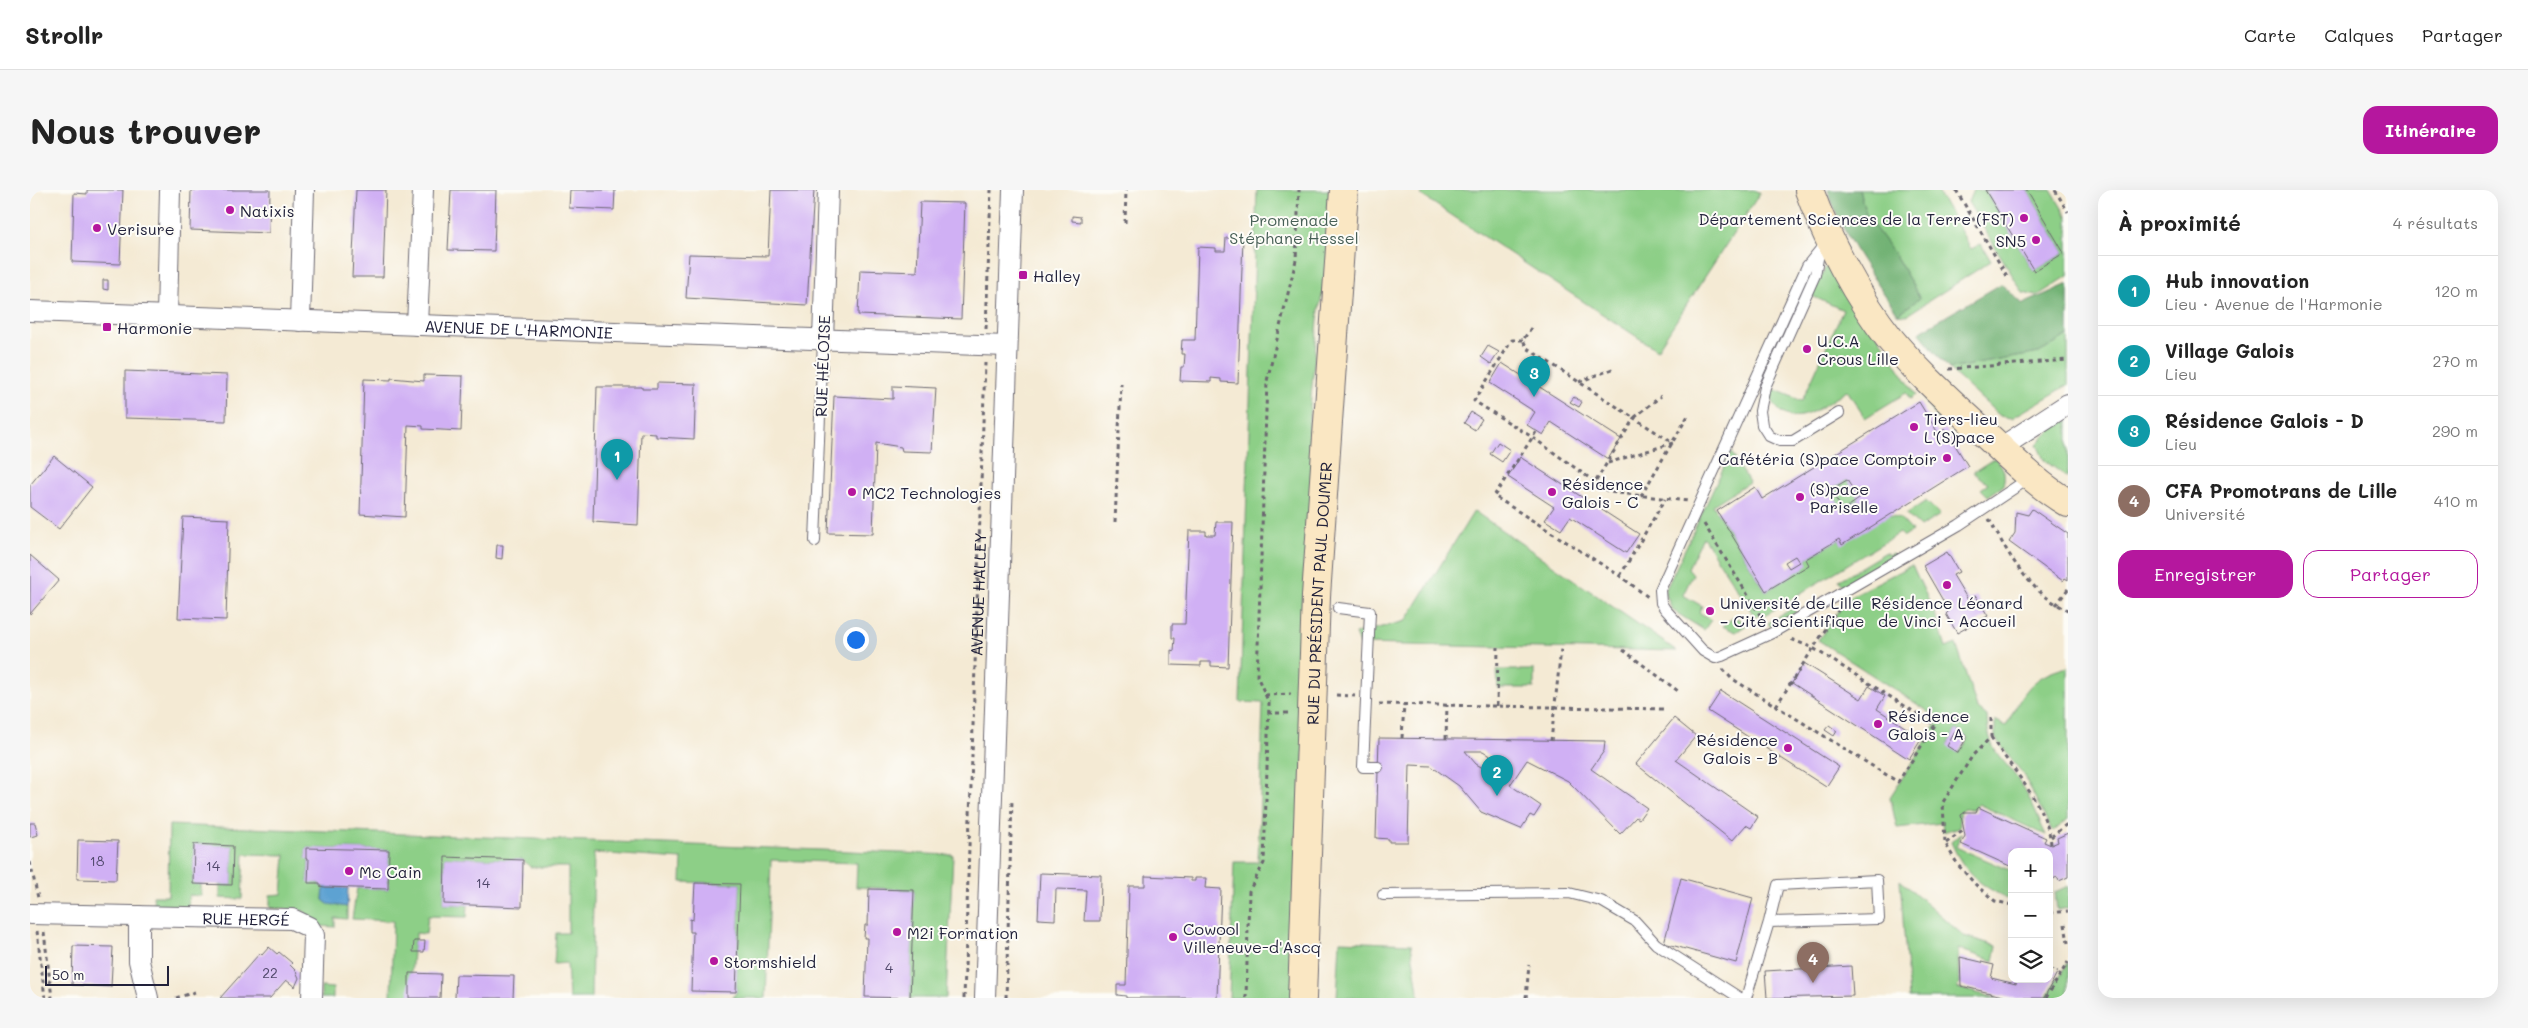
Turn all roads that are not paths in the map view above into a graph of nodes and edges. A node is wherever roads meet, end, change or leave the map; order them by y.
1 (170, 190) edge
2 (304, 190) edge
3 (423, 190) edge
4 (828, 190) edge
5 (1013, 190) edge
6 (1344, 190) edge
7 (1808, 190) edge
8 (1830, 249) junction
9 (30, 311) edge
10 (166, 316) junction
11 (300, 321) junction
12 (417, 325) junction
13 (823, 340) junction
14 (1007, 346) junction
15 (2068, 404) edge
16 (1839, 413) dead end
17 (2006, 445) junction
18 (2036, 472) junction
19 (2068, 492) edge
20 (2068, 504) edge
21 (815, 541) dead end
22 (1338, 608) dead end
23 (1378, 767) dead end
24 (1383, 895) dead end
25 (32, 913) edge
26 (139, 916) junction
27 (1769, 922) junction
28 (148, 998) edge
29 (312, 998) edge
30 (985, 998) edge
31 (1302, 998) edge
32 (1740, 998) edge
33 (1746, 998) edge

1 - 10 street
2 - 11 street
3 - 12 street
4 - 13 street, RUE HÉLOISE
5 - 14 street, AVENUE HALLEY
6 - 31 main road, RUE DU PRÉSIDENT PAUL DOUMER
7 - 8 main road
8 - 16 lane
8 - 17 main road
8 - 18 lane
9 - 10 street, AVENUE DE L'HARMONIE
10 - 11 street, AVENUE DE L'HARMONIE
11 - 12 street, AVENUE DE L'HARMONIE
12 - 13 street, AVENUE DE L'HARMONIE
13 - 14 street, AVENUE DE L'HARMONIE
13 - 21 lane, RUE HÉLOISE
14 - 30 street, AVENUE HALLEY
15 - 17 street
17 - 18 main road
18 - 19 main road
18 - 20 main road
22 - 23 lane
24 - 32 lane
25 - 26 street, RUE HERGÉ
26 - 28 street
26 - 29 street, RUE HERGÉ
27 - 27 lane
27 - 33 lane

